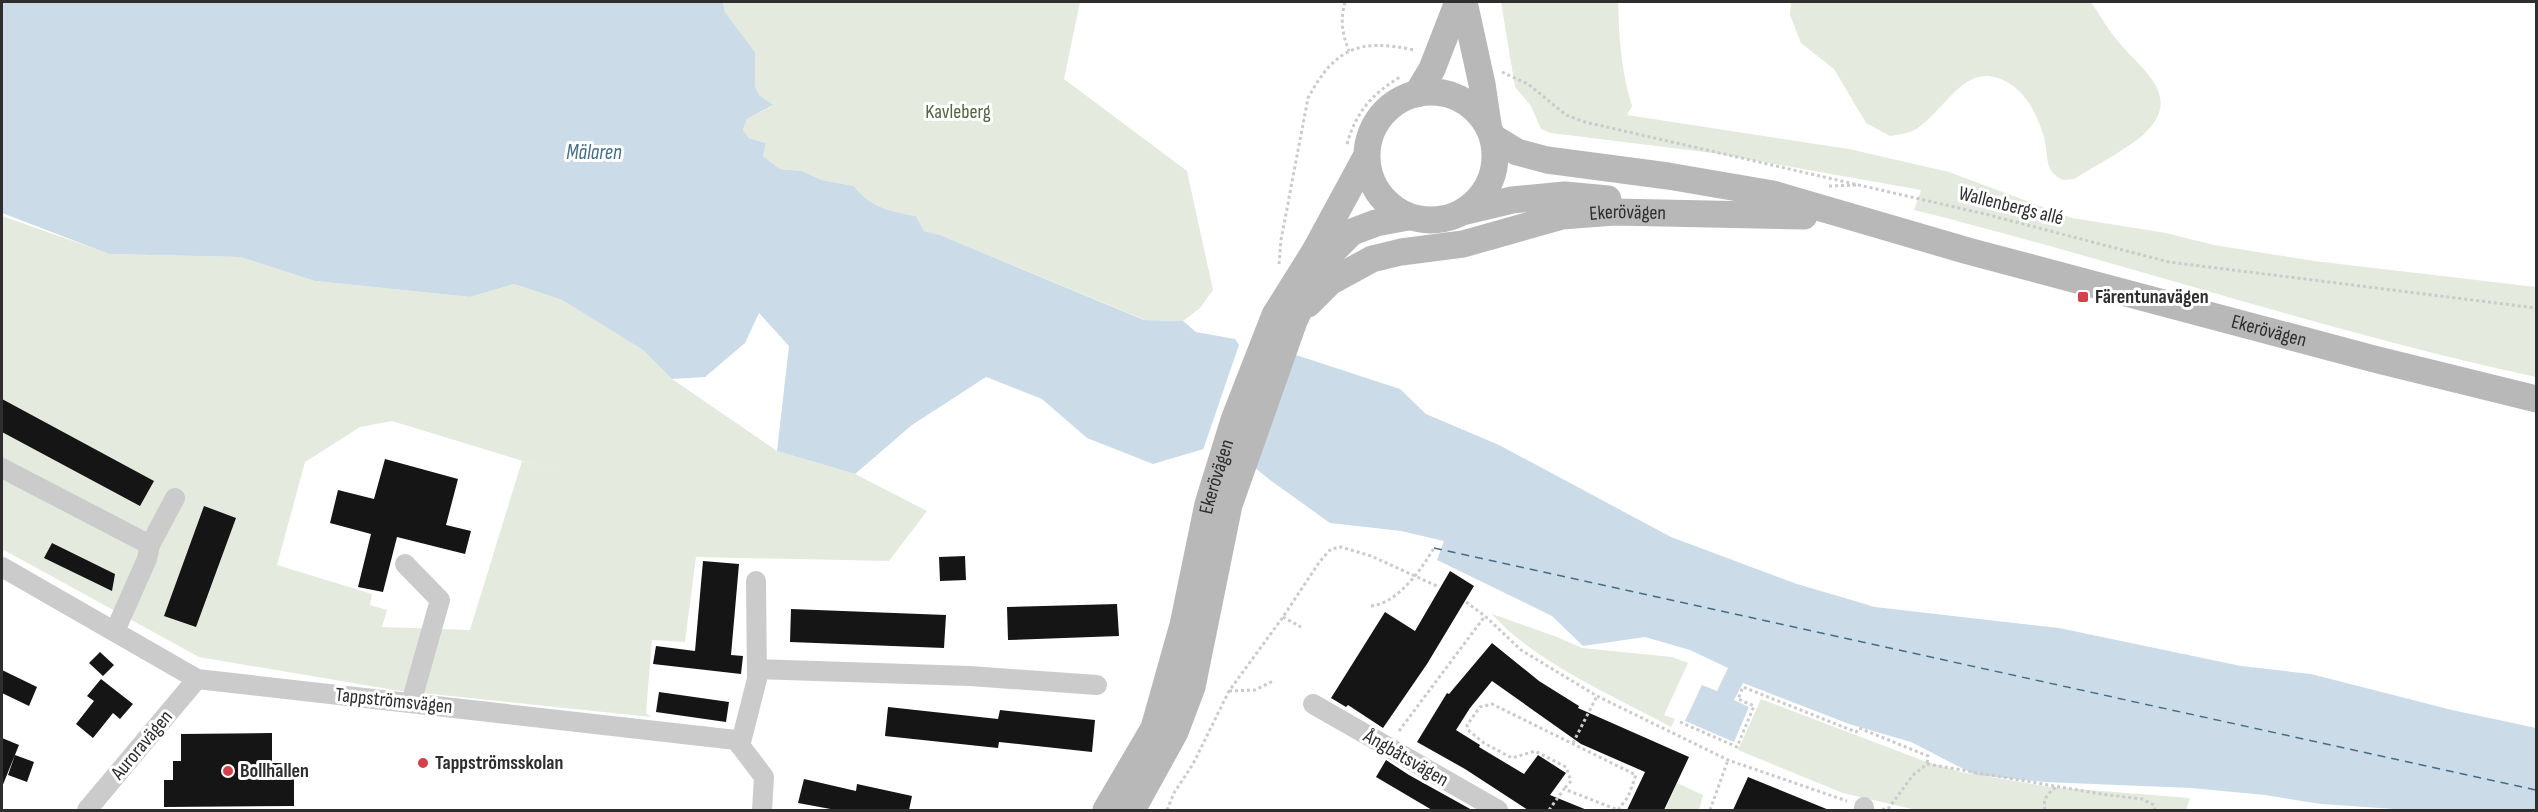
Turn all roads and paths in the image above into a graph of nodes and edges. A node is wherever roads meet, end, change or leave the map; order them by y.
1 (1345, 2) edge
2 (1458, 2) edge
3 (1464, 2) edge
4 (1414, 50) dead end
5 (1349, 51) junction
6 (1497, 70) dead end
7 (1417, 94) junction
8 (1491, 131) junction
9 (1366, 157) junction
10 (1865, 185) junction
11 (1825, 186) dead end
12 (1466, 211) junction
13 (1804, 216) junction
14 (1408, 217) junction
15 (1968, 251) junction
16 (1278, 274) dead end
17 (2536, 308) edge
18 (1288, 317) junction
19 (2536, 399) edge
20 (2, 468) edge
21 (175, 498) dead end
22 (150, 545) junction
23 (1434, 548) dead end
24 (405, 564) dead end
25 (2, 567) edge
26 (1417, 576) junction
27 (756, 581) dead end
28 (1439, 586) dead end
29 (1466, 602) dead end
30 (1371, 606) dead end
31 (1485, 616) junction
32 (1283, 617) junction
33 (1195, 620) junction
34 (1301, 627) dead end
35 (115, 631) junction
36 (757, 669) junction
37 (197, 679) junction
38 (1273, 681) dead end
39 (1097, 685) dead end
40 (1228, 691) junction
41 (1597, 696) junction
42 (411, 703) junction
43 (1313, 704) dead end
44 (1680, 722) dead end
45 (1573, 743) junction
46 (740, 746) junction
47 (1388, 747) junction
48 (1728, 760) junction
49 (1927, 764) junction
50 (2057, 786) junction
51 (1564, 789) junction
52 (1864, 809) edge
53 (87, 810) edge
54 (762, 810) edge
55 (1106, 810) edge
56 (1132, 810) edge
57 (1167, 810) edge
58 (1498, 810) edge
59 (1550, 810) edge
60 (1710, 810) edge
61 (1889, 810) edge
62 (2044, 810) edge
63 (2155, 810) edge

1 - 5 path
2 - 7 main road
3 - 8 main road
4 - 5 path
5 - 16 path
6 - 10 path, Wallenbergs allé
7 - 8 main road
7 - 9 main road
8 - 12 main road
8 - 15 main road, Ekerövägen
9 - 14 main road
9 - 18 main road, Ekerövägen
10 - 11 path
10 - 17 path, Wallenbergs allé
12 - 13 main road, Ekerövägen
12 - 14 main road
13 - 15 main road, Ekerövägen
13 - 18 main road, Ekerövägen
14 - 18 main road, Ekerövägen
15 - 19 main road, Ekerövägen
18 - 33 main road, Ekerövägen
20 - 22 street
21 - 22 street
22 - 35 street
23 - 26 path
24 - 42 street
25 - 35 street, Tappströmsvägen
26 - 28 path
26 - 30 path
26 - 32 path
27 - 36 street
29 - 31 path
31 - 41 path
31 - 47 path
32 - 34 path
32 - 40 path
33 - 55 main road, Ekerövägen
33 - 56 main road, Ekerövägen
35 - 37 street, Tappströmsvägen
36 - 39 street
36 - 46 street
37 - 42 street, Tappströmsvägen
37 - 53 street, Auroravägen
38 - 40 path
40 - 57 path
41 - 45 path
41 - 48 path
42 - 46 street, Tappströmsvägen
43 - 47 street, Ångbåtsvägen
44 - 49 path
45 - 51 path
45 - 51 path
46 - 54 street
47 - 58 street, Ångbåtsvägen
48 - 52 path
48 - 60 path
49 - 50 path
49 - 61 path
50 - 62 path
50 - 63 path
51 - 59 path
52 - 61 path

